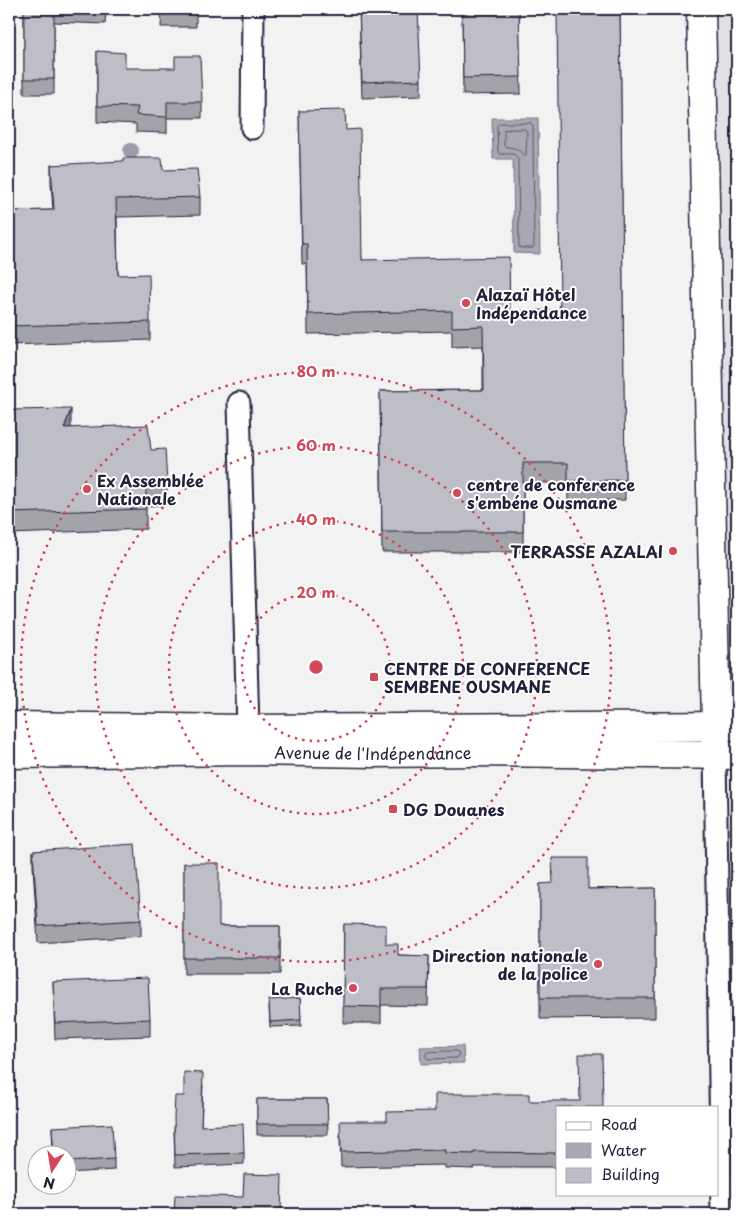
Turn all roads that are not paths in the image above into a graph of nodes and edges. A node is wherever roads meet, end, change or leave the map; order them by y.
1 (253, 9) edge
2 (701, 9) edge
3 (252, 128) dead end
4 (239, 403) dead end
5 (14, 726) edge
6 (726, 726) edge
7 (247, 740) junction
8 (14, 754) edge
9 (726, 755) edge
10 (722, 1214) edge

1 - 3 street
2 - 6 main road
4 - 7 street
5 - 7 main road, Avenue de l'Indépendance
5 - 8 main road
6 - 7 main road, Avenue de l'Indépendance
6 - 9 main road
7 - 8 main road, Avenue de l'Indépendance
7 - 9 main road, Avenue de l'Indépendance
9 - 10 street

